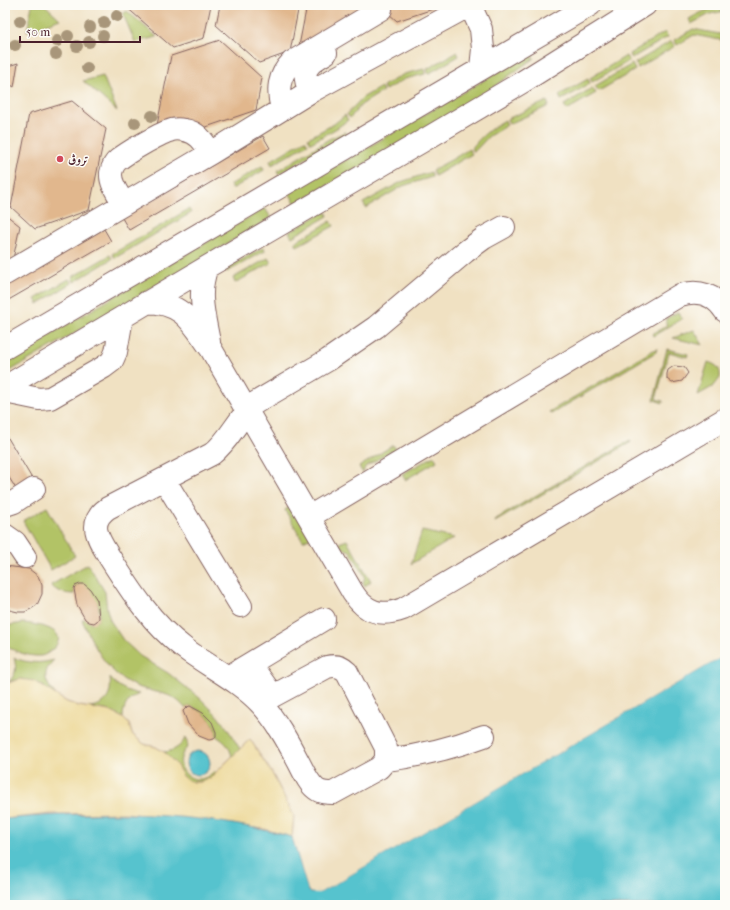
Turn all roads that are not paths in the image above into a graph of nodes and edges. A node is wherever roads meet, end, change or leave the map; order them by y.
1 (470, 5) edge
2 (590, 5) edge
3 (645, 5) edge
4 (481, 29) junction
5 (518, 47) junction
6 (481, 68) junction
7 (310, 92) junction
8 (282, 109) junction
9 (211, 153) junction
10 (124, 204) junction
11 (504, 227) dead end
12 (207, 267) junction
13 (5, 274) edge
14 (147, 302) junction
15 (725, 311) edge
16 (122, 318) junction
17 (5, 348) edge
18 (210, 349) junction
19 (5, 387) edge
20 (5, 392) edge
21 (247, 410) junction
22 (725, 419) edge
23 (164, 478) junction
24 (34, 489) dead end
25 (5, 505) edge
26 (309, 517) junction
27 (5, 535) edge
28 (25, 557) dead end
29 (241, 606) dead end
30 (324, 618) dead end
31 (250, 664) junction
32 (228, 677) junction
33 (266, 700) junction
34 (484, 736) dead end
35 (386, 760) junction

1 - 4 street
1 - 7 street
2 - 5 street
3 - 12 street
4 - 5 street
4 - 6 street
5 - 6 street
6 - 17 street
7 - 8 street
7 - 8 street
8 - 9 street
9 - 10 street
9 - 10 street
10 - 13 street
11 - 21 street
12 - 14 street
12 - 18 street
14 - 16 street
14 - 18 street
15 - 26 street
16 - 19 street
16 - 20 street
18 - 21 street
21 - 23 street
21 - 26 street
22 - 26 street
23 - 29 street
23 - 32 street
24 - 25 street
27 - 28 street
30 - 31 street
31 - 32 street
31 - 33 street
32 - 33 street
33 - 35 street
33 - 35 street
34 - 35 street

